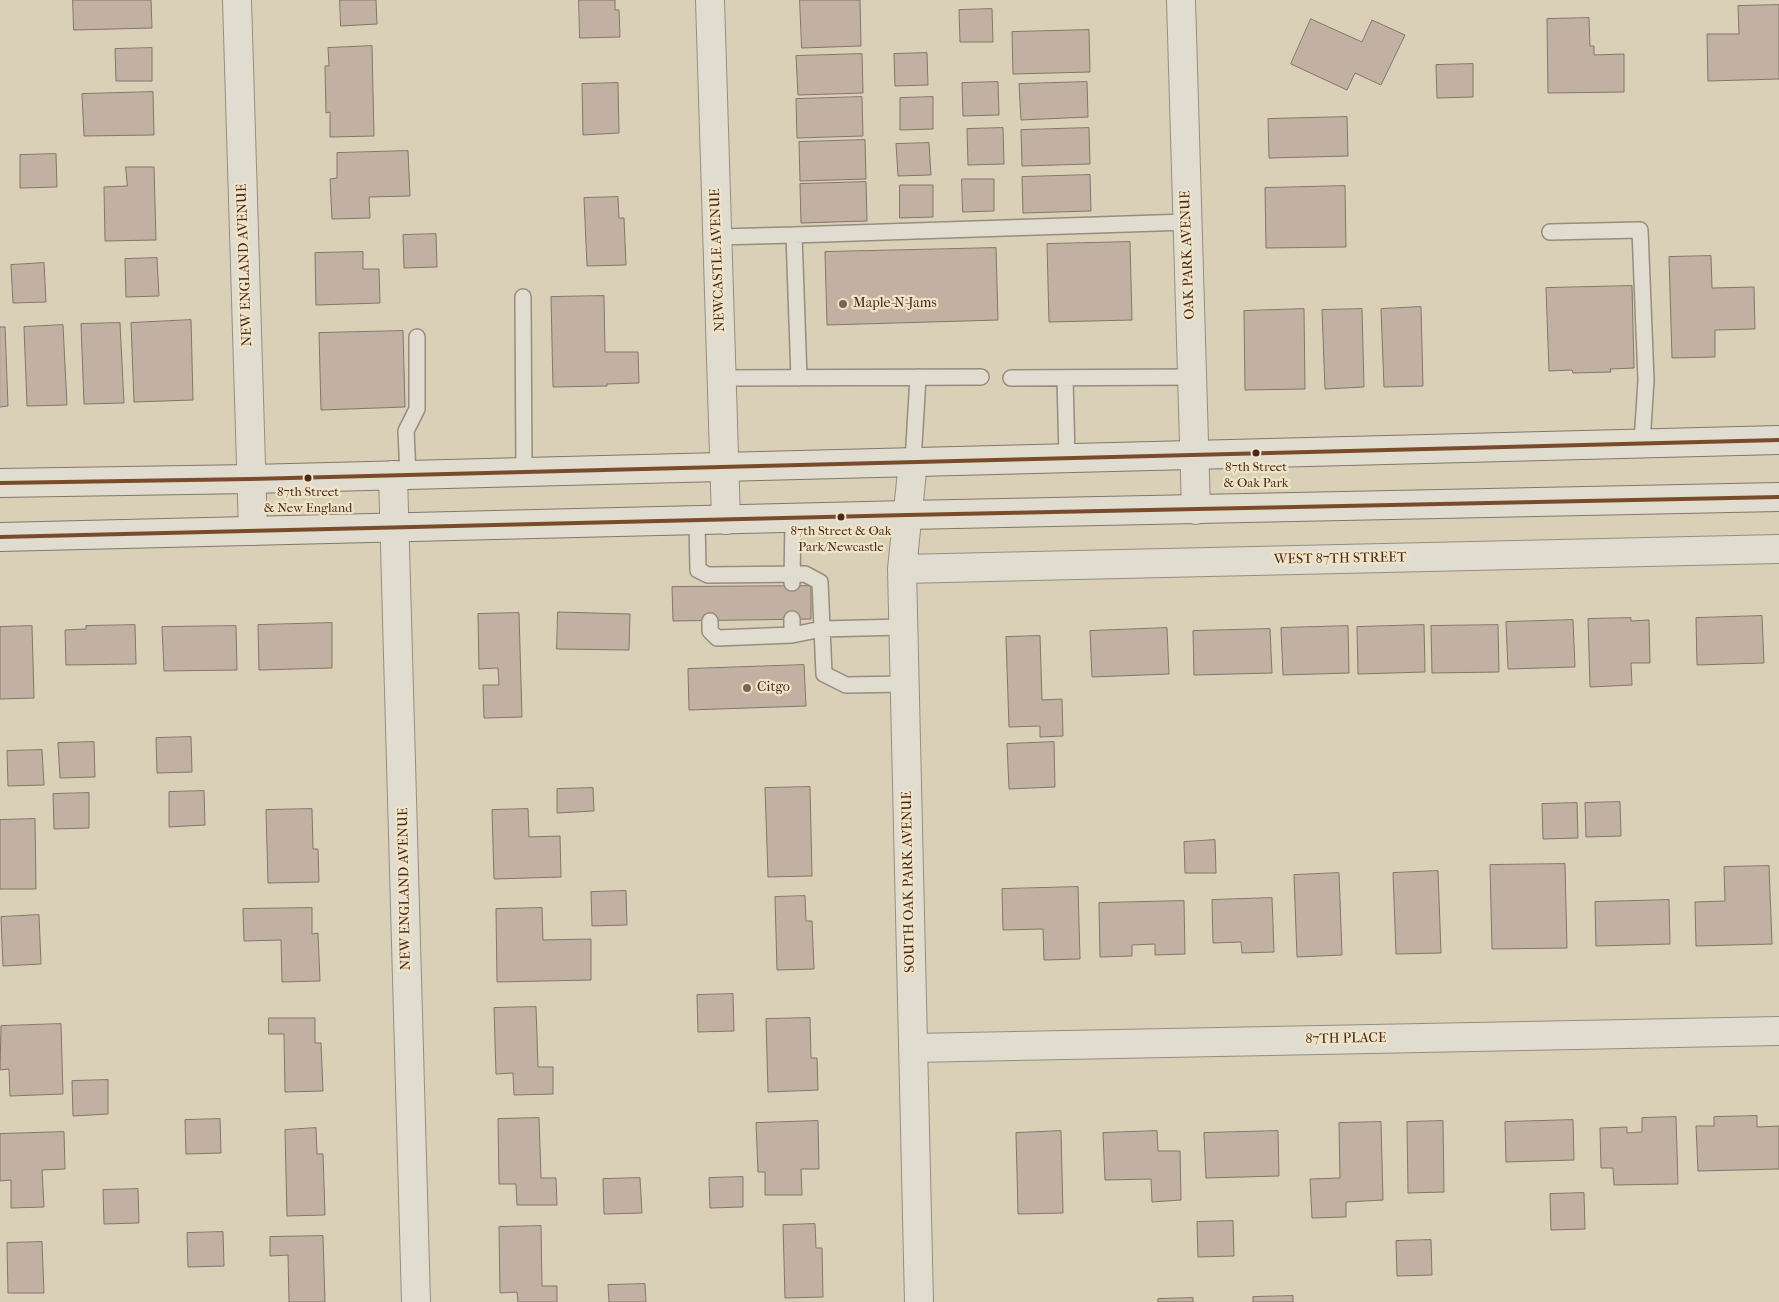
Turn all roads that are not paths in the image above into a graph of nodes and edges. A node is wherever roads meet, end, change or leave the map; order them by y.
1 (238, 0) edge
2 (710, 0) edge
3 (1181, 0) edge
4 (1187, 222) junction
5 (1550, 232) dead end
6 (794, 235) junction
7 (718, 237) junction
8 (523, 297) dead end
9 (417, 336) dead end
10 (918, 377) junction
11 (981, 377) dead end
12 (722, 378) junction
13 (799, 378) junction
14 (1011, 378) dead end
15 (1065, 378) junction
16 (1192, 378) junction
17 (1779, 440) edge
18 (1642, 443) junction
19 (1194, 455) junction
20 (1067, 458) junction
21 (913, 462) junction
22 (724, 467) junction
23 (524, 472) junction
24 (400, 475) junction
25 (251, 479) junction
26 (0, 484) edge
27 (1779, 497) edge
28 (1196, 510) junction
29 (907, 515) junction
30 (793, 518) junction
31 (697, 520) junction
32 (726, 520) junction
33 (395, 528) junction
34 (253, 531) junction
35 (0, 537) edge
36 (1779, 549) edge
37 (902, 569) junction
38 (792, 579) junction
39 (792, 619) dead end
40 (710, 621) dead end
41 (903, 627) junction
42 (822, 629) junction
43 (792, 635) junction
44 (905, 684) junction
45 (1779, 1030) edge
46 (913, 1048) junction
47 (416, 1302) edge
48 (919, 1302) edge

1 - 25 street, NEW ENGLAND AVENUE
2 - 7 street, NEWCASTLE AVENUE
3 - 4 street, OAK PARK AVENUE
4 - 6 lane
4 - 16 street, OAK PARK AVENUE
5 - 18 lane
6 - 7 lane
6 - 13 lane
7 - 12 street, NEWCASTLE AVENUE
8 - 23 lane
9 - 24 lane
10 - 11 lane
10 - 13 lane
10 - 21 lane
12 - 13 lane
12 - 22 street, NEWCASTLE AVENUE
14 - 15 lane
15 - 16 lane
15 - 20 lane
16 - 19 street, OAK PARK AVENUE
17 - 18 street
18 - 19 street
19 - 20 street
19 - 28 street, OAK PARK AVENUE
20 - 21 street
21 - 22 street
21 - 29 street, SOUTH OAK PARK AVENUE
22 - 23 street
22 - 32 street, NEWCASTLE AVENUE
23 - 24 street
24 - 25 street
24 - 33 street, NEW ENGLAND AVENUE
25 - 26 street
25 - 34 street, NEW ENGLAND AVENUE
27 - 28 street
28 - 29 street
29 - 30 street
29 - 37 street, SOUTH OAK PARK AVENUE
30 - 32 street
30 - 38 lane
31 - 32 street
31 - 33 street
31 - 38 lane
33 - 34 street
33 - 47 street, NEW ENGLAND AVENUE
34 - 35 street
36 - 37 street, WEST 87TH STREET
37 - 41 street, SOUTH OAK PARK AVENUE
38 - 42 lane
39 - 43 lane
40 - 43 lane
41 - 42 lane
41 - 44 street, SOUTH OAK PARK AVENUE
42 - 43 lane
42 - 44 lane
44 - 46 street, SOUTH OAK PARK AVENUE
45 - 46 street, 87TH PLACE
46 - 48 street, SOUTH OAK PARK AVENUE

